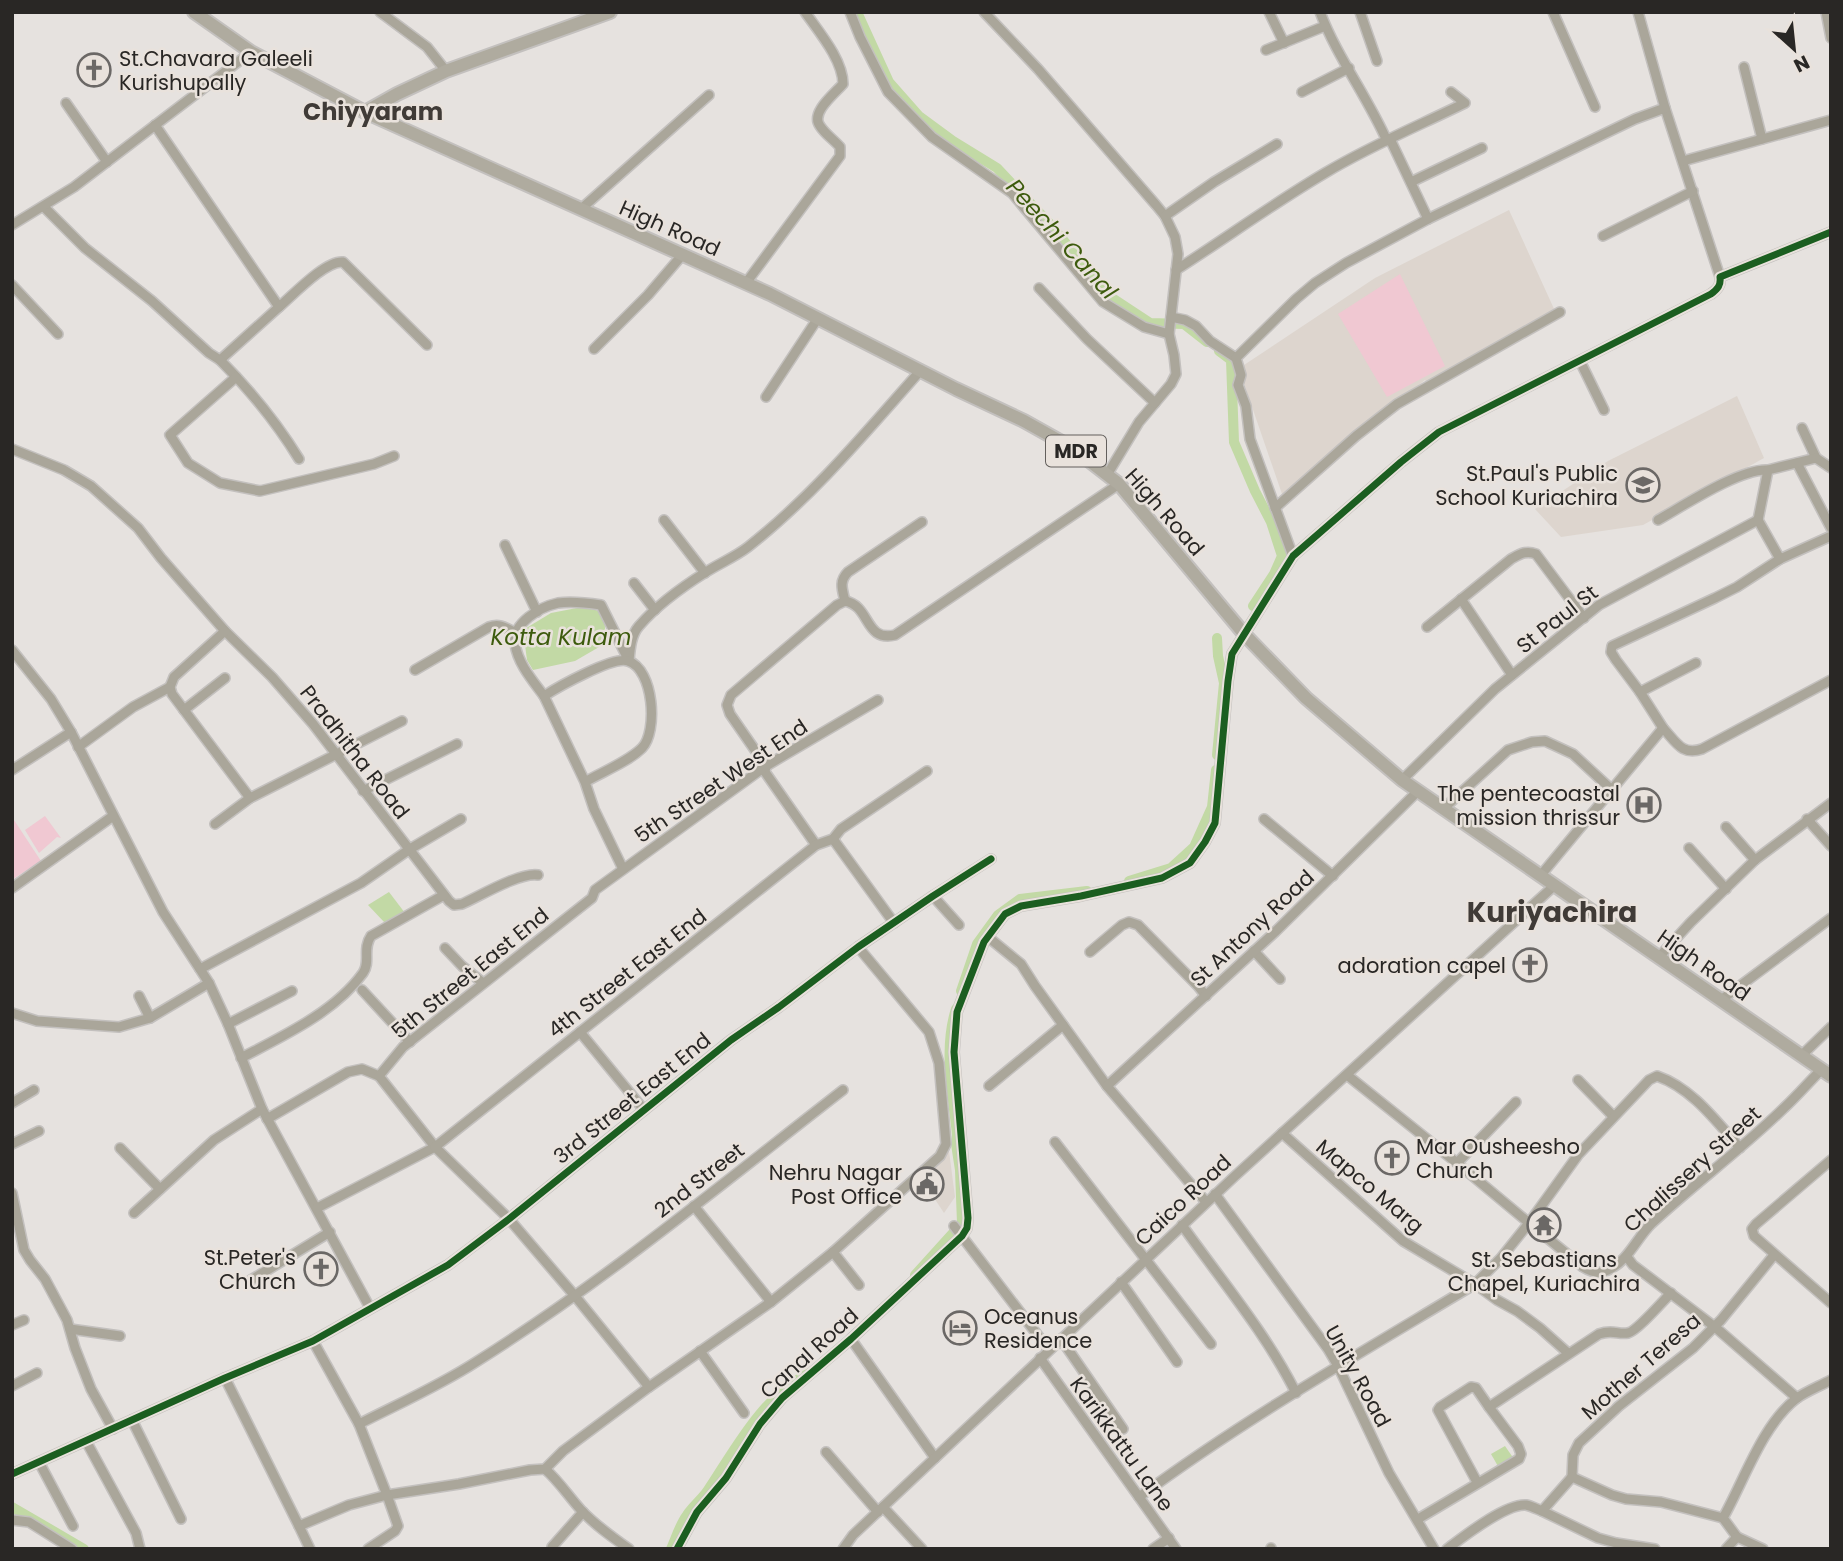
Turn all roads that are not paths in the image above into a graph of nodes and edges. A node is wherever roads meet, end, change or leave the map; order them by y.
1 (194, 12) edge
2 (380, 12) edge
3 (805, 12) edge
4 (850, 12) edge
5 (984, 12) edge
6 (1269, 12) edge
7 (1320, 12) edge
8 (1360, 12) edge
9 (1553, 12) edge
10 (1638, 12) edge
11 (1826, 12) edge
12 (607, 13) edge
13 (1325, 26) junction
14 (1831, 38) edge
15 (1284, 43) junction
16 (1266, 50) dead end
17 (251, 52) junction
18 (1377, 61) dead end
19 (1744, 67) dead end
20 (1349, 68) junction
21 (446, 71) junction
22 (1302, 92) dead end
23 (1451, 92) dead end
24 (709, 95) dead end
25 (66, 103) dead end
26 (1595, 107) dead end
27 (1665, 108) junction
28 (365, 112) junction
29 (1831, 120) edge
30 (155, 125) junction
31 (1762, 139) junction
32 (1389, 140) junction
33 (1277, 144) dead end
34 (1482, 148) dead end
35 (1683, 161) junction
36 (107, 162) junction
37 (1411, 182) junction
38 (1693, 191) junction
39 (44, 207) junction
40 (581, 209) junction
41 (1165, 216) junction
42 (1429, 219) junction
43 (12, 225) edge
44 (1831, 232) edge
45 (1603, 236) dead end
46 (683, 254) junction
47 (1176, 270) junction
48 (1720, 276) junction
49 (746, 283) junction
50 (12, 285) edge
51 (1039, 288) dead end
52 (279, 307) junction
53 (1560, 313) dead end
54 (818, 318) junction
55 (1170, 325) junction
56 (58, 334) dead end
57 (427, 345) dead end
58 (594, 349) dead end
59 (1236, 358) junction
60 (220, 360) junction
61 (1580, 361) junction
62 (921, 370) junction
63 (236, 377) junction
64 (766, 397) dead end
65 (1155, 404) junction
66 (1604, 410) dead end
67 (1802, 428) dead end
68 (12, 449) edge
69 (394, 456) dead end
70 (1816, 458) junction
71 (299, 459) dead end
72 (1797, 463) junction
73 (1831, 468) edge
74 (1768, 470) junction
75 (1107, 475) junction
76 (1119, 484) junction
77 (1275, 508) junction
78 (664, 520) dead end
79 (1658, 520) dead end
80 (1758, 520) junction
81 (922, 522) dead end
82 (1831, 528) edge
83 (1831, 536) edge
84 (505, 545) dead end
85 (1293, 556) junction
86 (1780, 559) junction
87 (705, 573) junction
88 (634, 583) dead end
89 (1461, 600) junction
90 (845, 601) junction
91 (655, 610) junction
92 (537, 612) junction
93 (1584, 618) junction
94 (1427, 627) dead end
95 (225, 631) junction
96 (516, 633) junction
97 (1245, 635) junction
98 (15, 657) edge
99 (629, 661) junction
100 (1696, 663) dead end
101 (415, 670) dead end
102 (1512, 675) junction
103 (225, 678) dead end
104 (1831, 680) edge
105 (170, 687) junction
106 (1640, 692) junction
107 (544, 696) junction
108 (878, 701) dead end
109 (184, 710) junction
110 (402, 721) dead end
111 (1663, 728) junction
112 (71, 732) junction
113 (457, 744) dead end
114 (78, 747) junction
115 (337, 755) junction
116 (766, 766) junction
117 (12, 770) edge
118 (927, 771) dead end
119 (1402, 780) junction
120 (586, 782) junction
121 (1612, 790) junction
122 (363, 791) junction
123 (1417, 792) junction
124 (250, 798) junction
125 (1831, 803) edge
126 (1443, 809) junction
127 (113, 816) junction
128 (461, 819) dead end
129 (1264, 819) dead end
130 (1807, 819) junction
131 (215, 824) dead end
132 (1726, 827) dead end
133 (833, 839) junction
134 (816, 845) junction
135 (1831, 846) edge
136 (1689, 848) dead end
137 (410, 849) junction
138 (991, 859) dead end
139 (1755, 860) junction
140 (623, 869) junction
141 (538, 875) dead end
142 (1333, 876) junction
143 (1541, 876) junction
144 (1555, 885) junction
145 (12, 888) edge
146 (1726, 889) junction
147 (444, 895) junction
148 (933, 896) junction
149 (592, 898) joint
150 (1831, 918) edge
151 (894, 923) junction
152 (959, 925) dead end
153 (988, 937) junction
154 (858, 947) junction
155 (445, 948) dead end
156 (1254, 951) junction
157 (1090, 952) dead end
158 (1659, 957) junction
159 (200, 969) junction
160 (1280, 979) dead end
161 (209, 983) junction
162 (483, 983) junction
163 (362, 990) dead end
164 (292, 992) dead end
165 (139, 996) dead end
166 (1206, 996) junction
167 (1721, 1000) junction
168 (12, 1013) edge
169 (150, 1018) junction
170 (228, 1024) junction
171 (1063, 1025) junction
172 (1831, 1027) edge
173 (580, 1032) junction
174 (410, 1042) junction
175 (1801, 1056) junction
176 (242, 1058) junction
177 (1826, 1073) edge
178 (1347, 1075) junction
179 (379, 1076) junction
180 (1578, 1080) dead end
181 (989, 1086) dead end
182 (1107, 1086) junction
183 (33, 1090) dead end
184 (843, 1090) dead end
185 (1516, 1102) dead end
186 (12, 1103) edge
187 (262, 1110) junction
188 (644, 1110) junction
189 (1613, 1116) junction
190 (267, 1119) junction
191 (39, 1131) dead end
192 (1282, 1133) junction
193 (1055, 1142) dead end
194 (12, 1143) edge
195 (435, 1147) junction
196 (120, 1148) dead end
197 (1740, 1148) junction
198 (1831, 1160) edge
199 (1457, 1163) junction
200 (160, 1189) junction
201 (12, 1193) edge
202 (1215, 1194) junction
203 (1206, 1202) junction
204 (694, 1206) junction
205 (317, 1208) junction
206 (134, 1213) dead end
207 (509, 1220) junction
208 (1529, 1223) junction
209 (1182, 1225) junction
210 (330, 1232) junction
211 (959, 1232) junction
212 (833, 1252) junction
213 (1774, 1255) junction
214 (1627, 1257) junction
215 (1146, 1259) junction
216 (251, 1280) dead end
217 (1121, 1282) junction
218 (1475, 1284) junction
219 (859, 1285) dead end
220 (1671, 1293) junction
221 (575, 1296) junction
222 (771, 1302) junction
223 (1831, 1303) edge
224 (370, 1308) junction
225 (24, 1320) dead end
226 (12, 1325) edge
227 (1714, 1326) junction
228 (70, 1329) junction
229 (120, 1336) dead end
230 (852, 1339) junction
231 (1060, 1339) junction
232 (313, 1341) junction
233 (1210, 1343) dead end
234 (1049, 1350) junction
235 (700, 1351) junction
236 (1568, 1353) junction
237 (1040, 1359) junction
238 (1177, 1362) dead end
239 (1338, 1366) junction
240 (37, 1373) dead end
241 (225, 1378) junction
242 (1831, 1380) edge
243 (12, 1386) edge
244 (649, 1387) junction
245 (1296, 1393) junction
246 (1797, 1398) junction
247 (1489, 1407) junction
248 (744, 1413) dead end
249 (132, 1420) junction
250 (359, 1424) junction
251 (113, 1429) junction
252 (1123, 1429) dead end
253 (86, 1441) junction
254 (826, 1452) dead end
255 (935, 1458) junction
256 (39, 1462) junction
257 (545, 1469) junction
258 (12, 1474) edge
259 (1572, 1477) junction
260 (1477, 1482) junction
261 (387, 1495) junction
262 (1139, 1497) junction
263 (880, 1509) junction
264 (1542, 1511) junction
265 (583, 1512) junction
266 (1723, 1518) junction
267 (181, 1519) dead end
268 (12, 1520) edge
269 (1418, 1520) junction
270 (73, 1526) dead end
271 (299, 1526) junction
272 (1737, 1537) junction
273 (1169, 1538) junction
274 (552, 1548) edge
275 (72, 1549) edge
276 (140, 1549) edge
277 (310, 1549) edge
278 (368, 1549) edge
279 (629, 1549) edge
280 (677, 1549) edge
281 (843, 1549) edge
282 (922, 1549) edge
283 (1153, 1549) edge
284 (1176, 1549) edge
285 (1434, 1549) edge
286 (1447, 1549) edge
287 (1655, 1549) edge
288 (1726, 1549) edge
289 (1763, 1549) edge

1 - 17 main road, High Road / MDR
2 - 21 street
3 - 49 street
4 - 55 street
5 - 41 street
6 - 15 street
7 - 13 street
8 - 18 street
9 - 26 street
10 - 27 street
11 - 14 street
12 - 21 main road
13 - 15 street
13 - 20 street
15 - 16 street
17 - 28 main road, High Road / MDR
17 - 30 street
19 - 31 street
20 - 22 street
20 - 32 street
21 - 28 main road
23 - 32 street
24 - 40 street
25 - 36 street
27 - 35 street
27 - 42 street
28 - 40 main road, High Road / MDR
29 - 31 street
30 - 36 street
30 - 52 street
31 - 35 street
32 - 37 street
32 - 47 street
33 - 41 street
34 - 37 street
35 - 38 street
36 - 39 street
37 - 42 street
38 - 45 street
38 - 48 street
39 - 43 street
39 - 60 street
40 - 46 main road, High Road / MDR
41 - 47 street
42 - 59 street
44 - 48 street
46 - 49 main road, High Road / MDR
46 - 58 street
47 - 55 street
48 - 61 street
49 - 54 main road, High Road / MDR
50 - 56 street
51 - 65 street
52 - 57 street
52 - 60 street
53 - 77 street
54 - 62 main road, High Road / MDR
54 - 64 street
55 - 59 street
55 - 65 street
59 - 77 street
60 - 63 street
61 - 66 street
61 - 85 street
62 - 75 main road, High Road / MDR
62 - 87 street
63 - 69 street
63 - 71 street
65 - 75 street
67 - 70 street
68 - 95 street, Pradhitha Road
70 - 72 street
70 - 73 street
72 - 74 street
72 - 82 street
74 - 79 street
74 - 80 street
75 - 76 main road, High Road / MDR
76 - 90 street
76 - 97 main road, High Road / MDR
77 - 85 street
78 - 87 street
80 - 86 street
80 - 93 street, St Paul St
81 - 90 street
83 - 86 street
84 - 92 street
85 - 97 street
86 - 106 street
87 - 91 street
88 - 91 street
89 - 93 street
89 - 94 street
89 - 102 street
90 - 116 street
91 - 99 street
92 - 96 street
92 - 99 street
93 - 102 street, St Paul St
95 - 105 street
95 - 115 street, Pradhitha Road
96 - 101 street
96 - 107 street
97 - 119 main road, High Road / MDR
97 - 153 street
98 - 112 street
99 - 107 street
99 - 120 street
100 - 106 street
102 - 119 street, St Paul St
103 - 109 street
104 - 111 street
105 - 109 street
105 - 114 street
106 - 111 street
107 - 120 street
108 - 116 street, 5th Street West End
109 - 124 street
110 - 115 street
111 - 121 street
112 - 114 street
112 - 117 street
113 - 122 street
114 - 127 street
115 - 122 street, Pradhitha Road
115 - 124 street
116 - 134 street
116 - 140 street, 5th Street West End
118 - 133 street, 4th Street East End
119 - 123 main road, High Road / MDR
120 - 140 street
121 - 126 street
121 - 143 street
122 - 137 street, Pradhitha Road
123 - 126 main road, High Road / MDR
123 - 142 street, St Antony Road
124 - 131 street
125 - 130 street
126 - 143 main road, High Road / MDR
127 - 145 street
127 - 159 street
128 - 137 street
129 - 142 street
130 - 135 street
130 - 139 street
132 - 139 street
133 - 134 street, 4th Street East End
133 - 151 street
134 - 173 street, 4th Street East End
136 - 146 street
137 - 147 street, Pradhitha Road
137 - 159 street
138 - 148 street, 3rd Street East End
139 - 146 street
140 - 149 street, 5th Street West End
141 - 147 street
142 - 156 street, St Antony Road
143 - 144 main road, High Road / MDR
144 - 158 main road, High Road / MDR
144 - 178 street, Caico Road
146 - 158 street
147 - 176 street
148 - 151 street, 3rd Street East End
148 - 152 street
149 - 162 street, 5th Street East End
150 - 167 street
151 - 154 street, 3rd Street East End
153 - 171 street
153 - 211 street
154 - 188 street, 3rd Street East End
154 - 212 street
155 - 162 street
156 - 160 street
156 - 166 street, St Antony Road
157 - 166 street
158 - 167 main road, High Road / MDR
159 - 161 street
161 - 169 street
161 - 170 street
162 - 174 street, 5th Street East End
163 - 174 street
164 - 170 street
165 - 169 street
166 - 182 street, St Antony Road
167 - 175 main road, High Road / MDR
168 - 169 street
170 - 176 street
171 - 181 street
171 - 182 street
172 - 175 street
173 - 188 street
173 - 195 street, 4th Street East End
174 - 179 street, 5th Street East End
175 - 177 main road, High Road / MDR
176 - 187 street
177 - 197 street, Chalissery Street
178 - 192 street, Caico Road
178 - 199 street
179 - 190 street
179 - 195 street
180 - 189 street
182 - 203 street
183 - 186 street
184 - 204 street, 2nd Street
185 - 199 street
187 - 190 street
187 - 200 street
188 - 207 street, 3rd Street East End
189 - 197 street
189 - 208 street
190 - 205 street
191 - 194 street
192 - 202 street, Caico Road
192 - 218 street, Mapco Marg
193 - 215 street
195 - 205 street, 4th Street East End
195 - 207 street
196 - 200 street
197 - 214 street, Chalissery Street
198 - 213 street
199 - 208 street
200 - 206 street
201 - 228 street
202 - 203 street, Caico Road
202 - 239 street, Unity Road
203 - 209 street, Caico Road
204 - 221 street, 2nd Street
204 - 222 street
205 - 210 street
207 - 221 street
207 - 224 street, 3rd Street East End
208 - 214 street
208 - 218 street
209 - 215 street, Caico Road
209 - 245 street
210 - 216 street
210 - 224 street
211 - 230 street, Canal Road
211 - 234 street
212 - 219 street
212 - 222 street
213 - 223 street
213 - 227 street, Mother Teresa
214 - 220 street, Chalissery Street
215 - 217 street, Caico Road
215 - 233 street
217 - 231 street, Caico Road
217 - 238 street
218 - 236 street, Mapco Marg
218 - 239 street
220 - 227 street, Chalissery Street
220 - 236 street
221 - 244 street
221 - 250 street, 2nd Street
222 - 235 street
224 - 232 street, 3rd Street East End
225 - 226 street
227 - 246 street, Chalissery Street
227 - 259 street, Mother Teresa
228 - 229 street
228 - 251 street
230 - 255 street
230 - 280 street, Canal Road
231 - 234 street, Caico Road
231 - 252 street
232 - 241 street, 3rd Street East End
232 - 250 street
234 - 237 street, Caico Road
235 - 244 street
235 - 248 street
236 - 247 street
237 - 255 street, Caico Road
237 - 262 street, Karikkattu Lane
239 - 245 street
239 - 269 street, Unity Road
240 - 243 street
241 - 249 street, 3rd Street East End
241 - 271 street
242 - 246 street
244 - 257 street
245 - 262 street
246 - 266 street
247 - 260 street
247 - 260 street
249 - 251 street, 3rd Street East End
249 - 267 street
250 - 261 street
251 - 253 street, 3rd Street East End
253 - 256 street, 3rd Street East End
253 - 276 street
254 - 263 street
255 - 263 street, Caico Road
256 - 258 street, 3rd Street East End
256 - 270 street
257 - 261 street
257 - 265 street
259 - 264 street
259 - 266 street
260 - 269 street
261 - 271 street
261 - 278 street
262 - 273 street, Karikkattu Lane
263 - 281 street, Caico Road
263 - 282 street
264 - 286 street
264 - 287 street
265 - 274 street
265 - 279 street
266 - 272 street
268 - 275 street
269 - 285 street, Unity Road
271 - 277 street
272 - 288 street
272 - 289 street
273 - 283 street
273 - 284 street, Karikkattu Lane

